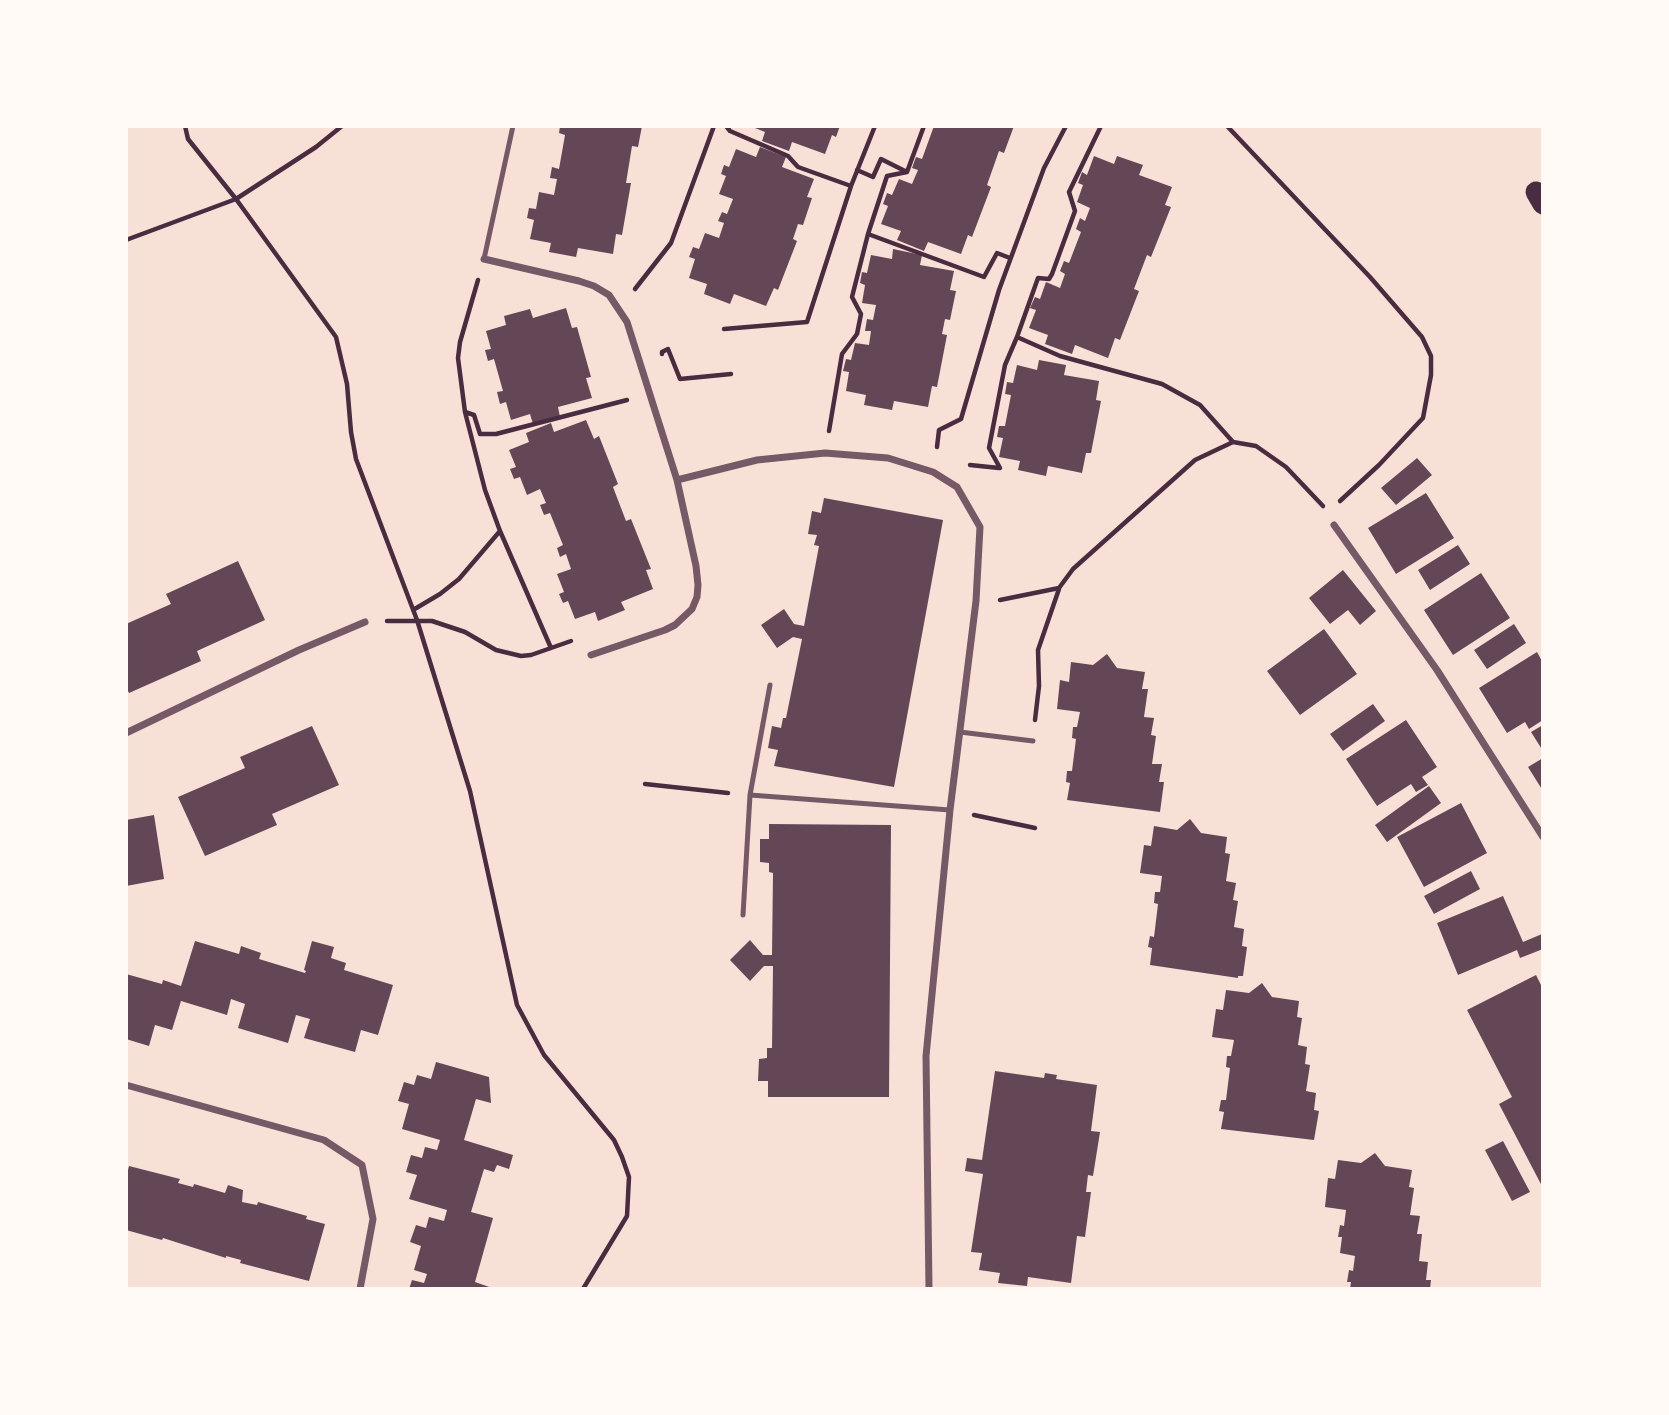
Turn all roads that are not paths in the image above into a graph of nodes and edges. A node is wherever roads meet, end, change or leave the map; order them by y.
1 (513, 126) edge
2 (484, 259) joint
3 (677, 480) junction
4 (1334, 525) road end
5 (365, 622) dead end
6 (591, 655) dead end
7 (770, 685) dead end
8 (960, 732) junction
9 (126, 733) edge
10 (1033, 741) road end
11 (750, 795) junction
12 (950, 810) junction
13 (1543, 836) edge
14 (743, 915) dead end
15 (126, 1085) edge
16 (360, 1289) edge
17 (929, 1289) edge

1 - 2 lane
2 - 3 street
3 - 6 street
3 - 8 street
4 - 13 street
5 - 9 street
7 - 11 lane
8 - 10 lane
8 - 12 street
11 - 12 lane
11 - 14 lane
12 - 17 street
15 - 16 street

